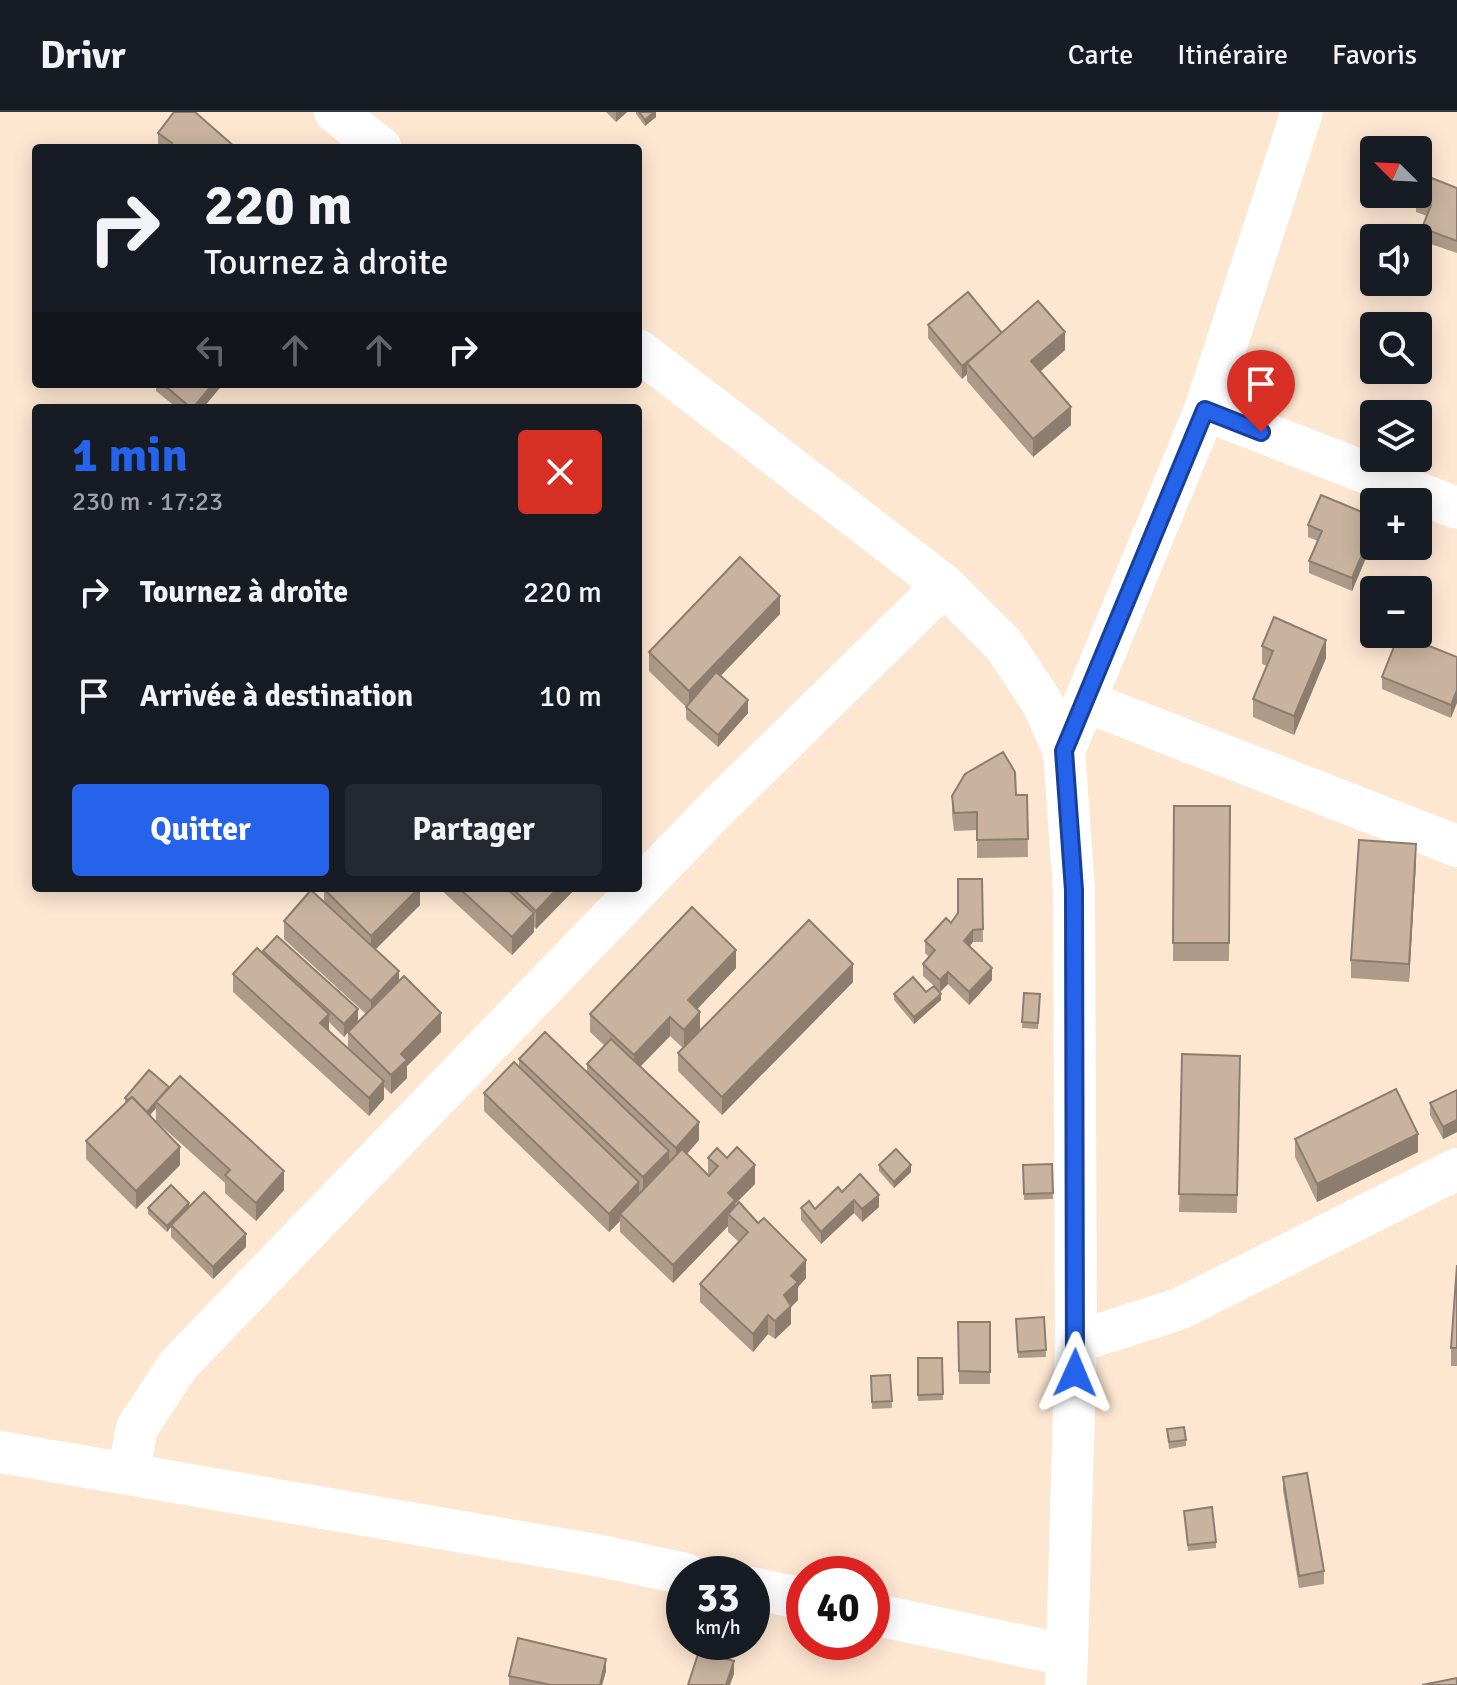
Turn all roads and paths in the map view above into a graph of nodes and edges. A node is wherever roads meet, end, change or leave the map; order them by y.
1 (335, 112) edge
2 (1302, 112) edge
3 (376, 144) edge
4 (642, 353) edge
5 (1205, 410) junction
6 (1457, 508) edge
7 (944, 585) junction
8 (1087, 702) junction
9 (1064, 751) junction
10 (1457, 846) edge
11 (642, 885) edge
12 (636, 892) edge
13 (1457, 1169) edge
14 (1076, 1342) junction
15 (0, 1452) edge
16 (128, 1474) junction
17 (666, 1570) edge
18 (890, 1619) edge
19 (1066, 1670) edge

1 - 3 street
2 - 5 street
4 - 7 street
5 - 6 street
5 - 8 street
7 - 9 street
7 - 11 street
8 - 9 street
8 - 10 street
9 - 14 street
12 - 16 street
13 - 14 street
14 - 19 street
15 - 16 street
16 - 17 street
18 - 19 street

